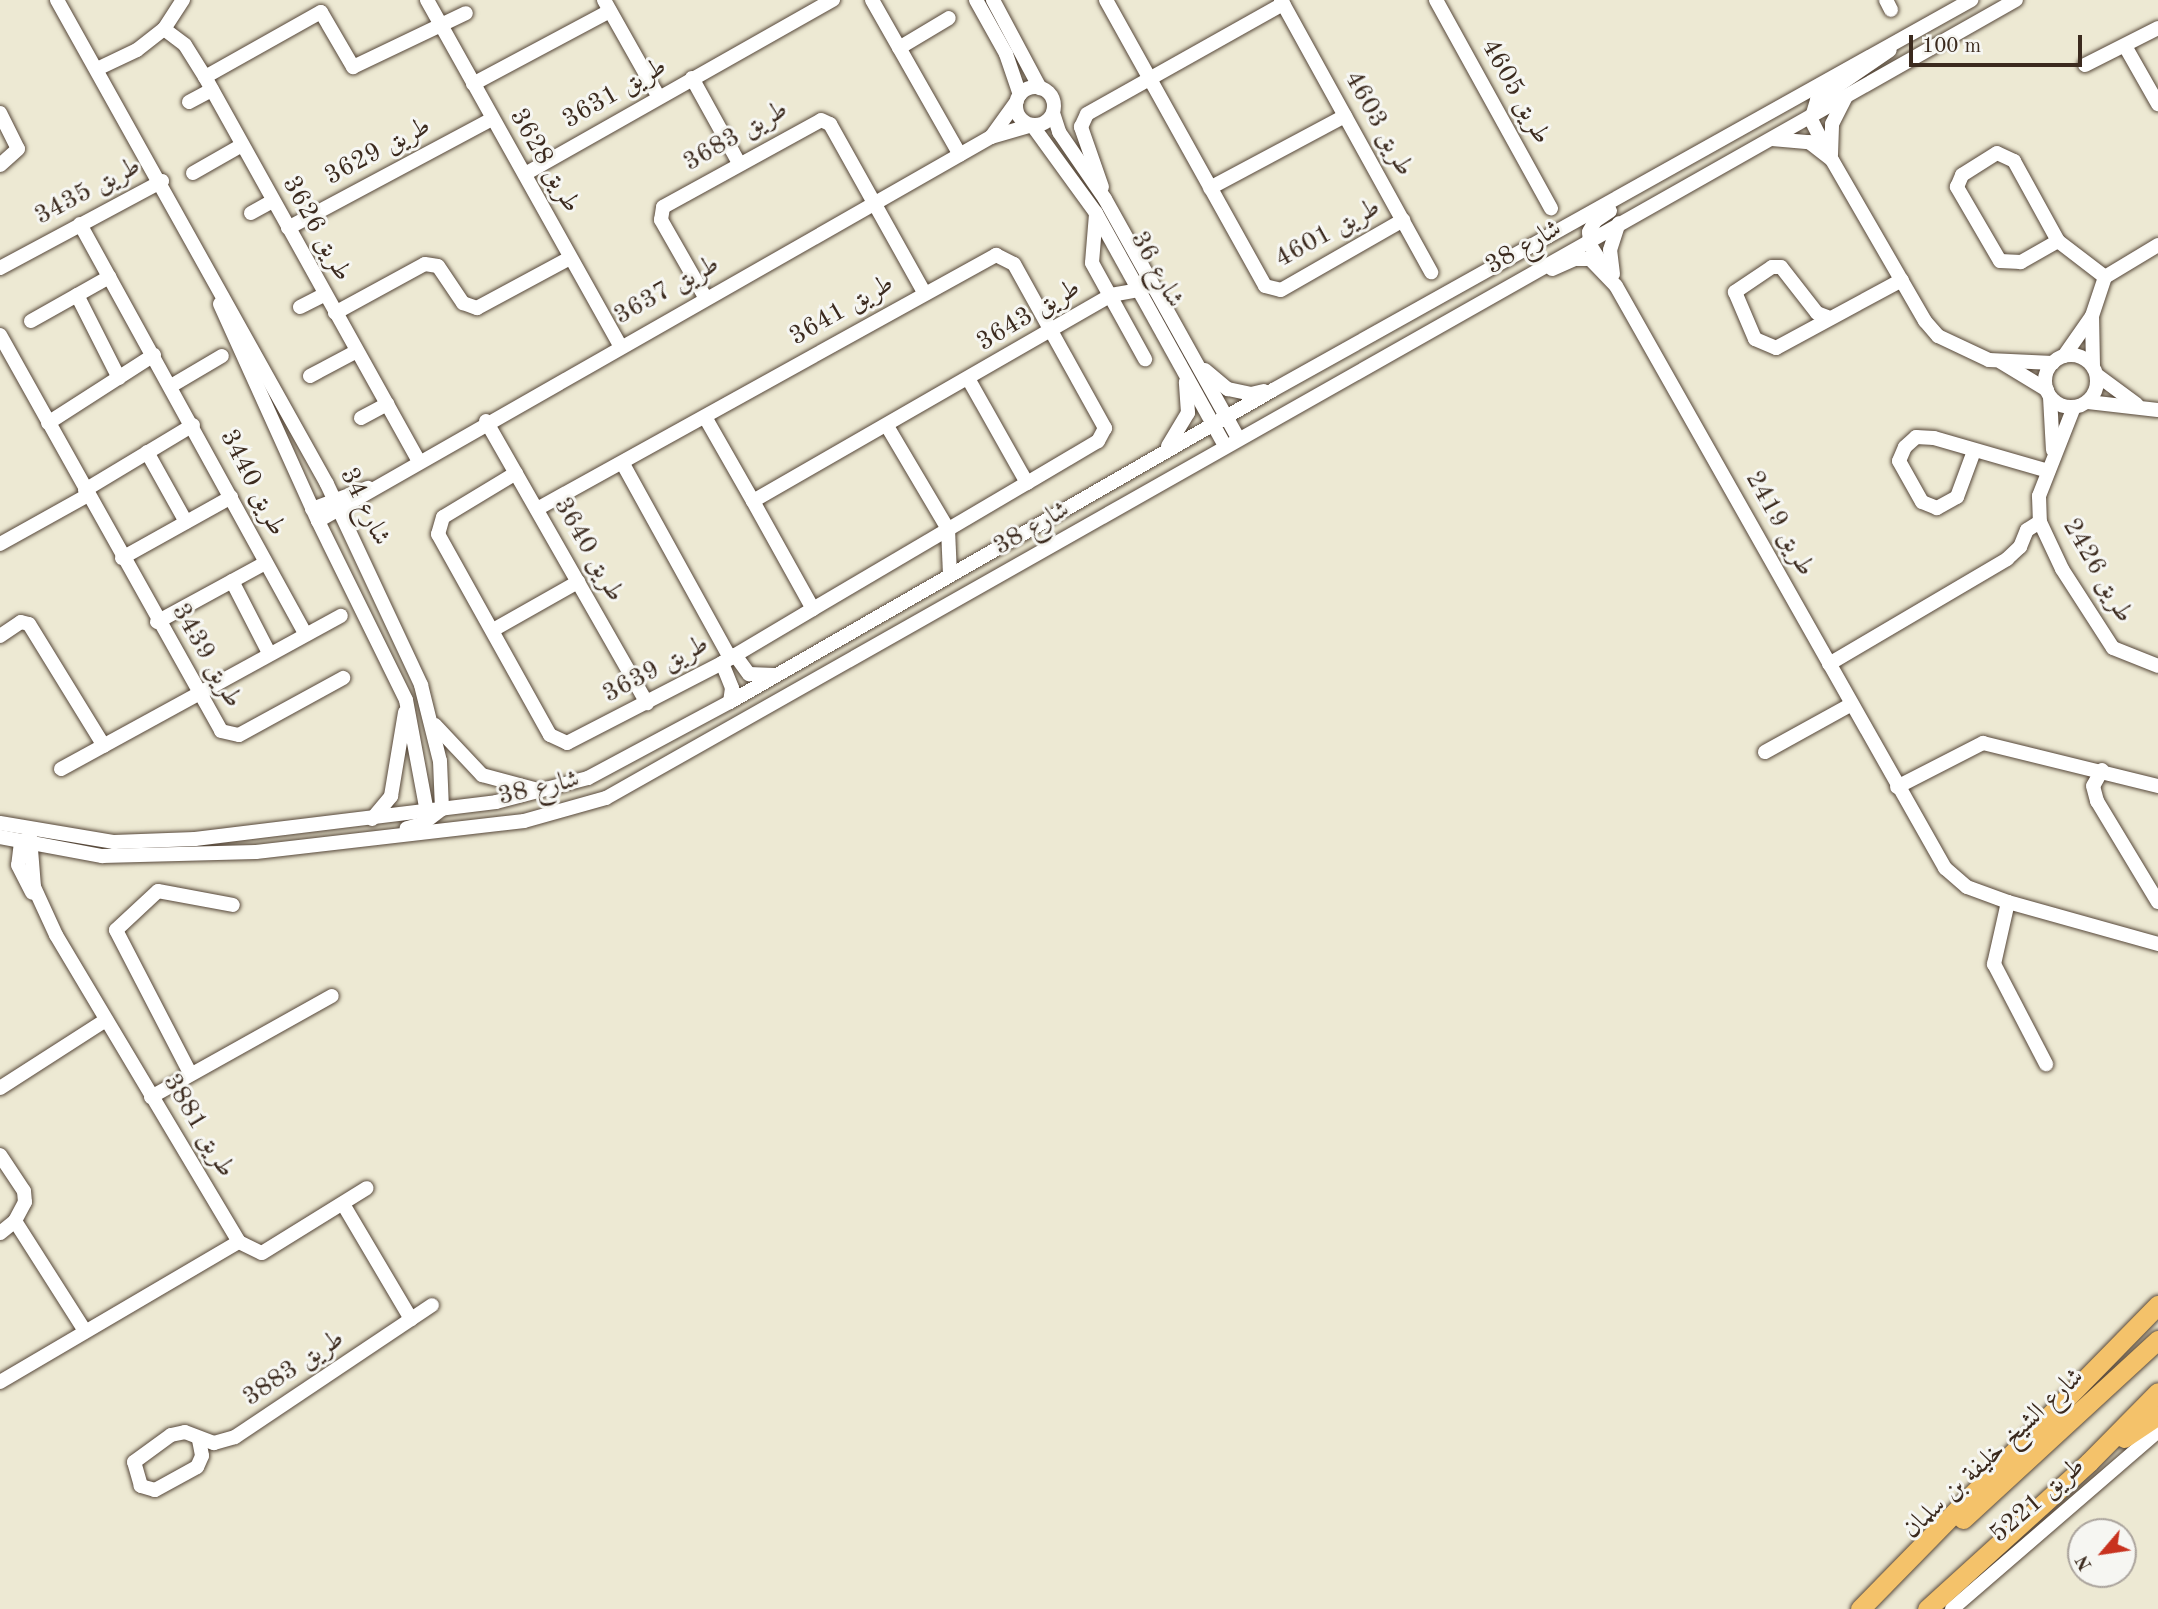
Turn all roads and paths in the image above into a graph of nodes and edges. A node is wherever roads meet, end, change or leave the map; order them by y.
1 (57, 0) edge
2 (183, 0) edge
3 (427, 0) edge
4 (833, 0) edge
5 (872, 0) edge
6 (976, 0) edge
7 (993, 0) edge
8 (1106, 0) edge
9 (1436, 0) edge
10 (1971, 0) edge
11 (2016, 0) edge
12 (1282, 2) edge
13 (317, 6) edge
14 (607, 6) edge
15 (466, 13) dead end
16 (949, 18) dead end
17 (442, 26) junction
18 (2158, 28) edge
19 (164, 29) junction
20 (1899, 40) junction
21 (2125, 46) junction
22 (899, 48) junction
23 (2085, 65) dead end
24 (97, 69) junction
25 (692, 78) junction
26 (1150, 79) junction
27 (208, 83) junction
28 (473, 85) junction
29 (1040, 88) junction
30 (1849, 93) junction
31 (658, 96) junction
32 (1018, 98) junction
33 (189, 102) dead end
34 (2158, 104) edge
35 (0, 113) edge
36 (1053, 113) junction
37 (1811, 115) junction
38 (1345, 116) junction
39 (492, 119) junction
40 (1032, 125) junction
41 (991, 137) junction
42 (1767, 140) junction
43 (242, 145) junction
44 (960, 155) junction
45 (1683, 160) junction
46 (1832, 160) junction
47 (739, 163) junction
48 (0, 165) edge
49 (192, 173) dead end
50 (525, 174) junction
51 (162, 181) junction
52 (1210, 188) junction
53 (1105, 200) junction
54 (273, 201) junction
55 (875, 205) junction
56 (1551, 208) dead end
57 (1096, 213) junction
58 (251, 214) dead end
59 (1403, 220) junction
60 (1619, 223) junction
61 (80, 224) junction
62 (288, 228) junction
63 (188, 229) junction
64 (1588, 238) junction
65 (2057, 241) junction
66 (2158, 245) edge
67 (570, 258) junction
68 (0, 268) edge
69 (1431, 272) dead end
70 (109, 277) junction
71 (2105, 277) junction
72 (1902, 280) junction
73 (1616, 286) junction
74 (1140, 290) junction
75 (924, 292) junction
76 (325, 294) junction
77 (77, 295) junction
78 (1111, 295) junction
79 (1491, 296) junction
80 (705, 298) junction
81 (300, 307) dead end
82 (335, 313) junction
83 (2092, 316) junction
84 (1830, 318) junction
85 (31, 321) dead end
86 (1051, 331) junction
87 (0, 335) edge
88 (620, 345) junction
89 (356, 351) junction
90 (154, 355) junction
91 (222, 356) dead end
92 (1145, 359) dead end
93 (2059, 359) junction
94 (2000, 362) junction
95 (1189, 364) junction
96 (2095, 371) junction
97 (310, 376) dead end
98 (119, 378) junction
99 (969, 380) junction
100 (171, 386) junction
101 (1272, 390) junction
102 (2049, 394) junction
103 (387, 404) junction
104 (2081, 405) junction
105 (2137, 405) junction
106 (2158, 410) edge
107 (1226, 416) junction
108 (705, 417) junction
109 (361, 418) dead end
110 (486, 421) junction
111 (48, 422) junction
112 (1213, 424) junction
113 (193, 425) junction
114 (887, 426) junction
115 (1238, 438) junction
116 (1225, 446) junction
117 (1974, 451) junction
118 (2053, 451) junction
119 (147, 452) junction
120 (1160, 456) junction
121 (418, 460) junction
122 (623, 464) junction
123 (2048, 471) junction
124 (516, 473) junction
125 (1027, 483) junction
126 (86, 492) junction
127 (231, 497) junction
128 (753, 501) junction
129 (336, 505) junction
130 (537, 509) junction
131 (315, 515) junction
132 (186, 522) junction
133 (2040, 522) junction
134 (948, 529) junction
135 (1, 540) edge
136 (122, 558) junction
137 (265, 563) junction
138 (950, 575) junction
139 (232, 581) junction
140 (578, 582) junction
141 (813, 609) junction
142 (341, 616) dead end
143 (157, 622) junction
144 (493, 630) junction
145 (305, 634) junction
146 (0, 636) edge
147 (268, 653) junction
148 (729, 658) junction
149 (1829, 664) junction
150 (2158, 666) edge
151 (779, 674) junction
152 (343, 678) dead end
153 (200, 694) junction
154 (406, 700) junction
155 (730, 702) junction
156 (647, 703) junction
157 (1852, 704) junction
158 (434, 724) junction
159 (104, 746) junction
160 (1765, 752) dead end
161 (61, 769) dead end
162 (2102, 770) junction
163 (2158, 786) edge
164 (1897, 787) junction
165 (546, 792) junction
166 (442, 809) junction
167 (427, 815) junction
168 (370, 820) junction
169 (7, 825) edge
170 (447, 831) junction
171 (51, 834) junction
172 (0, 837) edge
173 (28, 842) junction
174 (338, 845) junction
175 (2008, 902) junction
176 (2158, 902) edge
177 (233, 905) dead end
178 (2156, 939) edge
179 (332, 996) dead end
180 (106, 1020) junction
181 (2046, 1064) dead end
182 (190, 1073) junction
183 (0, 1088) edge
184 (151, 1097) junction
185 (2, 1163) edge
186 (366, 1188) dead end
187 (343, 1204) junction
188 (15, 1221) junction
189 (0, 1233) edge
190 (239, 1242) junction
191 (2158, 1304) edge
192 (432, 1305) dead end
193 (411, 1320) junction
194 (85, 1331) junction
195 (2158, 1340) edge
196 (0, 1382) edge
197 (2158, 1392) edge
198 (2158, 1415) edge
199 (2158, 1431) edge
200 (199, 1440) junction
201 (2089, 1462) junction
202 (1860, 1609) edge
203 (1868, 1609) edge
204 (1927, 1609) edge
205 (1952, 1609) edge

1 - 24 street, شارع 34
2 - 19 street
3 - 17 street, طريق 3628
4 - 25 street, طريق 3631
5 - 22 street
6 - 32 street
7 - 29 street
8 - 26 street, طريق 4601
9 - 56 street, طريق 4605
10 - 20 street, شارع 38
11 - 30 street, شارع 38
12 - 26 street
12 - 38 street, طريق 4603
13 - 17 street
13 - 27 street
14 - 28 street
14 - 31 street
15 - 17 street
16 - 22 street
17 - 28 street, طريق 3628
18 - 21 street
19 - 24 street
19 - 27 street, طريق 3626
20 - 37 street
20 - 45 street, شارع 38
21 - 23 street
21 - 34 street
22 - 44 street
24 - 51 street, شارع 34
25 - 31 street, طريق 3631
25 - 47 street, طريق 3631
26 - 52 street, طريق 4601
26 - 53 street
27 - 33 street
27 - 43 street, طريق 3626
28 - 39 street, طريق 3628
29 - 32 street
29 - 36 street
30 - 37 street, شارع 38
30 - 46 street
31 - 50 street, طريق 3631
32 - 40 street
32 - 41 street, طريق 3637
35 - 48 street
36 - 40 street
36 - 53 street, شارع 36
37 - 42 street, شارع 38
37 - 46 street
38 - 52 street
38 - 59 street, طريق 4603
39 - 50 street, طريق 3628
39 - 62 street, طريق 3629
40 - 41 street, طريق 3637
40 - 57 street, شارع 36
41 - 44 street, طريق 3637
42 - 46 street
42 - 60 street, شارع 38
43 - 49 street
43 - 54 street, طريق 3626
44 - 55 street, طريق 3637
45 - 64 street
45 - 101 street, شارع 38
46 - 72 street
47 - 55 street, طريق 3683
47 - 80 street, طريق 3683
50 - 67 street, طريق 3628
51 - 61 street, طريق 3435
51 - 63 street, شارع 34
52 - 59 street, طريق 4601
53 - 95 street, شارع 36
54 - 58 street
54 - 62 street, طريق 3626
55 - 75 street, طريق 3683
55 - 80 street, طريق 3637
57 - 74 street, شارع 36
57 - 78 street, طريق 3643
59 - 69 street, طريق 4603
60 - 64 street, شارع 38
60 - 73 street, طريق 2419
61 - 68 street, طريق 3435
61 - 70 street, طريق 3440
62 - 76 street, طريق 3626
63 - 129 street, شارع 34
63 - 131 street, شارع 34
64 - 73 street
64 - 79 street, شارع 38
65 - 65 street
65 - 71 street
66 - 71 street
67 - 82 street
67 - 88 street, طريق 3628
70 - 77 street
70 - 90 street, طريق 3440
71 - 83 street
72 - 84 street
72 - 94 street
73 - 79 street, طريق 2419
73 - 149 street, طريق 2419
74 - 78 street
74 - 95 street, شارع 36
75 - 86 street, طريق 3641
75 - 108 street, طريق 3641
76 - 81 street
76 - 82 street, طريق 3626
77 - 85 street
77 - 98 street
78 - 86 street, طريق 3643
78 - 92 street
79 - 115 street, شارع 38
80 - 88 street, طريق 3637
82 - 89 street, طريق 3626
83 - 93 street
83 - 96 street
84 - 84 street
86 - 99 street, طريق 3643
86 - 125 street, طريق 3641
87 - 111 street, طريق 3439
88 - 110 street, طريق 3637
89 - 97 street
89 - 103 street, طريق 3626
90 - 98 street
90 - 100 street, طريق 3440
91 - 100 street
93 - 94 street
93 - 96 street
93 - 102 street
94 - 102 street
95 - 101 street
95 - 107 street, شارع 36
95 - 112 street, شارع 36
95 - 120 street
96 - 104 street
96 - 105 street
98 - 111 street
99 - 114 street, طريق 3643
99 - 125 street, طريق 3643
100 - 113 street, طريق 3440
101 - 107 street, شارع 38
102 - 104 street
102 - 118 street, طريق 2426
103 - 109 street
103 - 121 street, طريق 3626
104 - 105 street
104 - 118 street, طريق 2426
105 - 106 street
107 - 112 street, شارع 38
107 - 115 street, شارع 36
108 - 122 street, طريق 3641
108 - 128 street
110 - 121 street, طريق 3637
110 - 124 street, طريق 3640
111 - 126 street, طريق 3439
112 - 116 street, شارع 36
112 - 120 street, شارع 38
113 - 119 street
113 - 127 street, طريق 3440
114 - 128 street, طريق 3643
114 - 134 street
115 - 116 street, شارع 38
116 - 170 street, شارع 38
117 - 117 street
117 - 123 street
118 - 123 street, طريق 2426
119 - 126 street
119 - 132 street
120 - 138 street, شارع 38
121 - 129 street, طريق 3637
122 - 130 street, طريق 3641
122 - 148 street, طريق 3639
123 - 133 street, طريق 2426
124 - 130 street, طريق 3640
124 - 144 street, طريق 3639
125 - 134 street
126 - 135 street
126 - 136 street, طريق 3439
127 - 132 street
127 - 137 street, طريق 3440
128 - 141 street
129 - 131 street, طريق 3637
129 - 158 street, شارع 34
130 - 140 street, طريق 3640
131 - 154 street, شارع 34
132 - 136 street
133 - 149 street
133 - 150 street, طريق 2426
134 - 138 street
134 - 141 street
136 - 143 street, طريق 3439
137 - 139 street
137 - 145 street, طريق 3440
138 - 151 street, شارع 38
139 - 143 street
139 - 147 street
140 - 144 street
140 - 156 street, طريق 3640
141 - 148 street
142 - 145 street
143 - 153 street, طريق 3439
144 - 156 street, طريق 3639
145 - 147 street
146 - 159 street
147 - 153 street
148 - 151 street
148 - 155 street
148 - 156 street, طريق 3639
149 - 157 street, طريق 2419
151 - 155 street, شارع 38
152 - 153 street, طريق 3439
153 - 159 street
154 - 167 street, شارع 34
154 - 168 street
155 - 165 street, شارع 38
157 - 160 street
157 - 164 street, طريق 2419
158 - 165 street
158 - 166 street, شارع 34
159 - 161 street
162 - 163 street
162 - 164 street
162 - 176 street
164 - 175 street, طريق 2419
165 - 166 street, شارع 38
166 - 167 street
167 - 168 street
167 - 170 street
167 - 174 street
168 - 171 street
169 - 171 street
169 - 173 street
170 - 174 street, شارع 38
171 - 173 street
172 - 173 street, شارع 38
173 - 174 street, شارع 38
173 - 180 street, طريق 3881
175 - 178 street, طريق 2419
175 - 181 street
177 - 182 street
179 - 182 street
180 - 183 street
180 - 184 street, طريق 3881
182 - 184 street
184 - 190 street, طريق 3881
185 - 188 street
186 - 187 street
187 - 190 street
187 - 193 street
188 - 189 street
188 - 194 street
190 - 194 street
191 - 202 highway
192 - 193 street, طريق 3883
193 - 200 street, طريق 3883
194 - 196 street
195 - 203 highway, شارع الشيخ خليفة بن سلمان
197 - 201 highway
198 - 201 highway
199 - 205 street, طريق 5221
200 - 200 street, طريق 3883
201 - 204 highway

